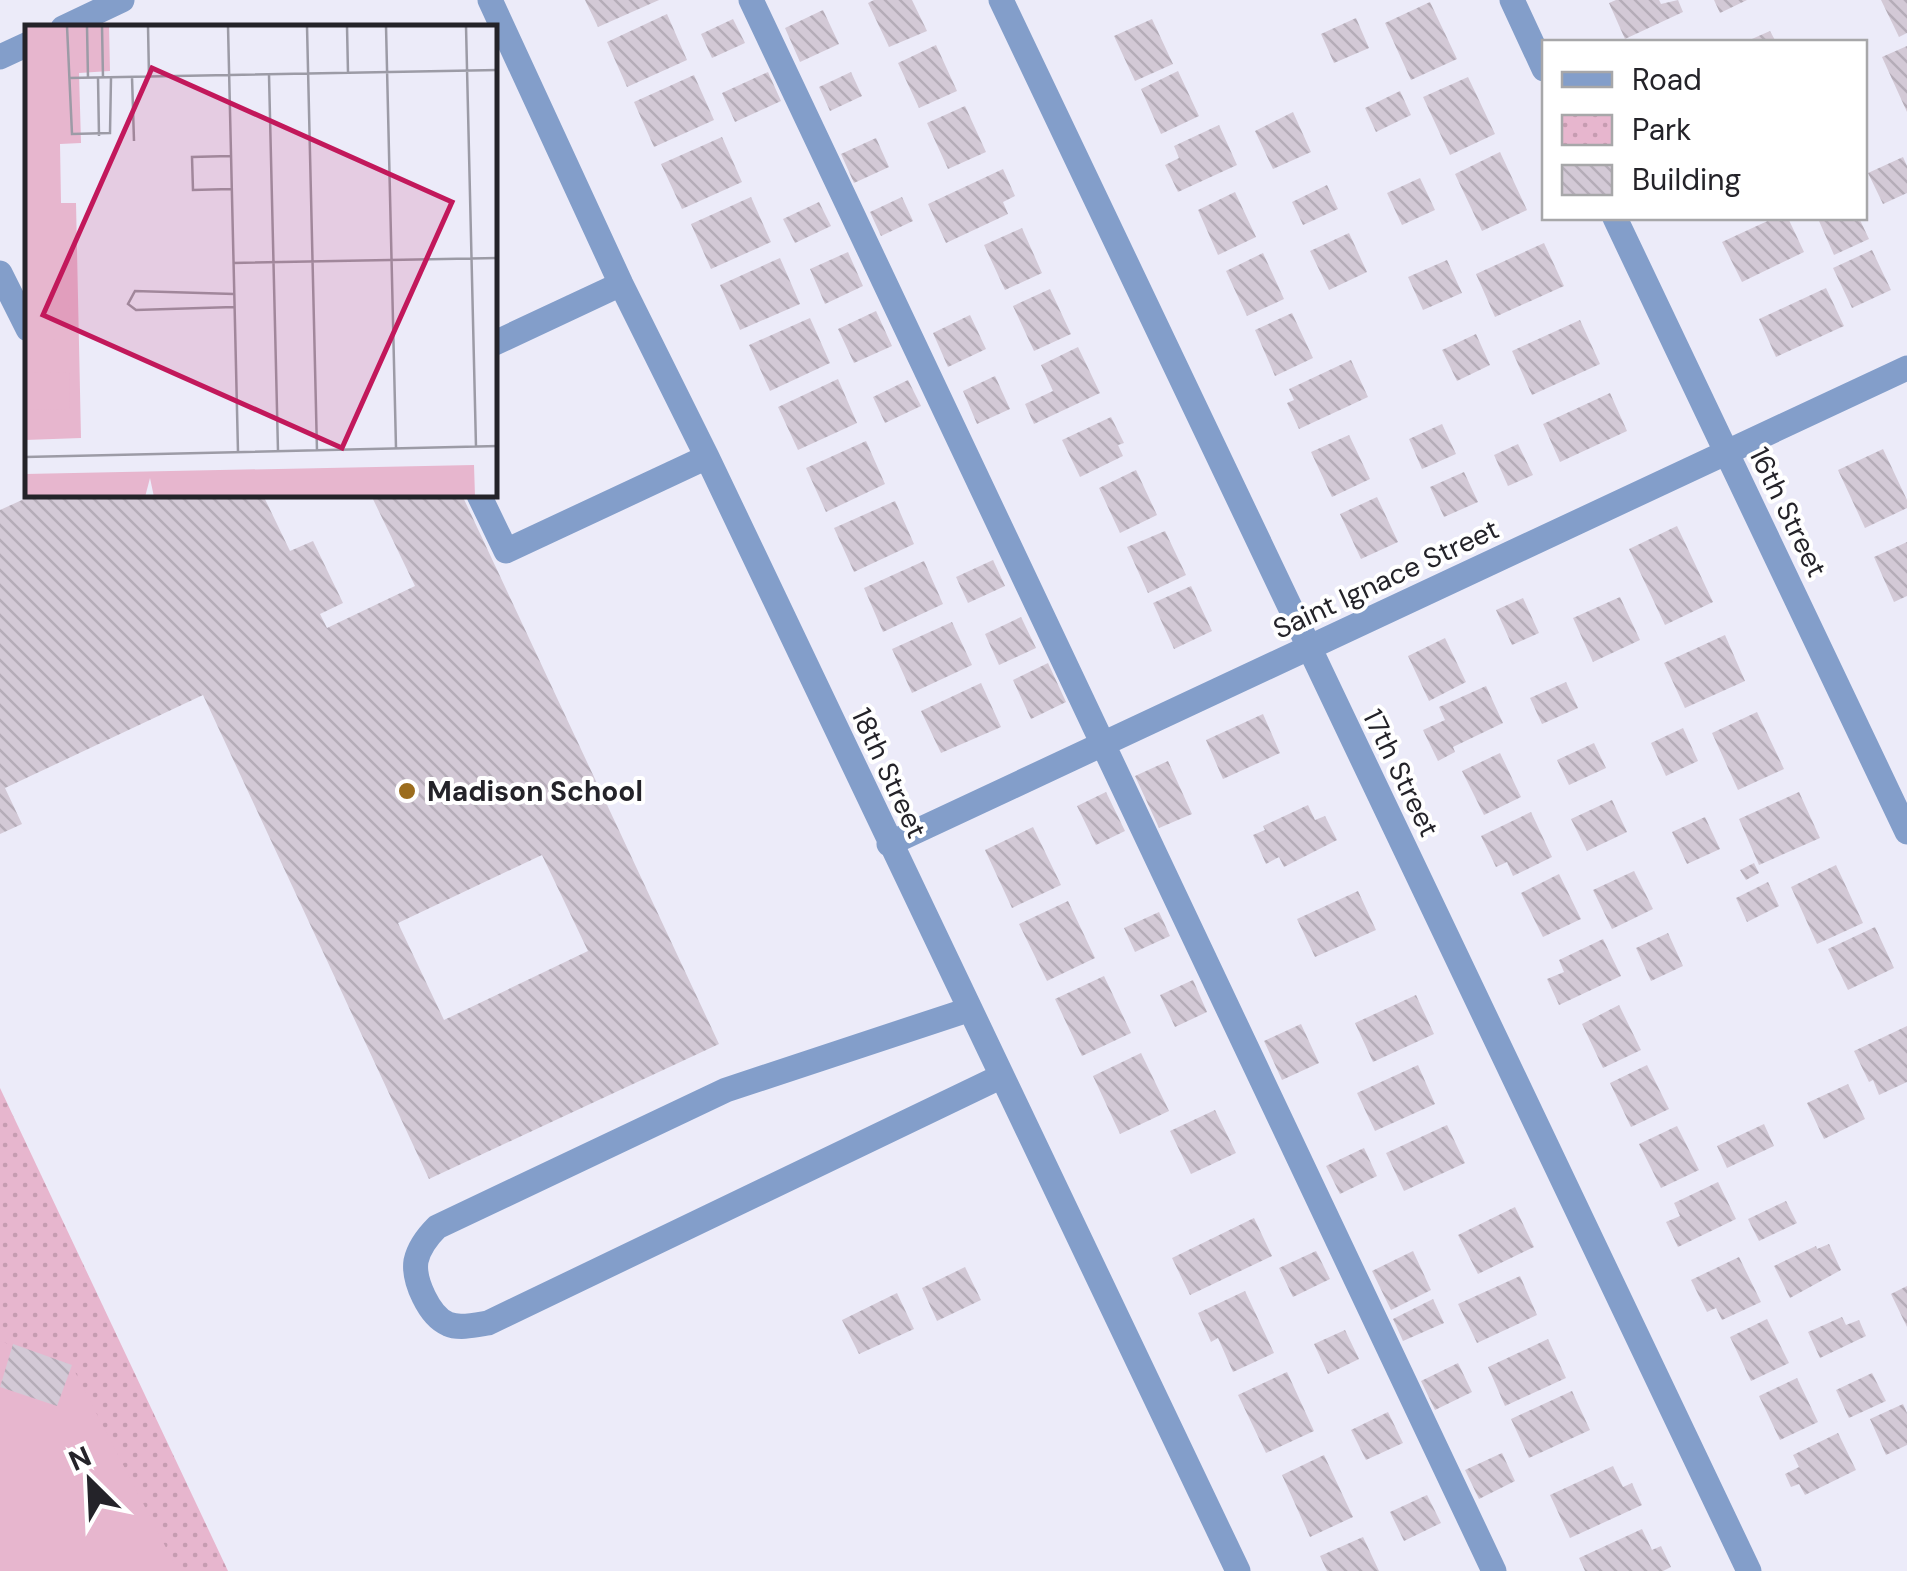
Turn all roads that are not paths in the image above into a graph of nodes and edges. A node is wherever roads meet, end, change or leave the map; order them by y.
1 (122, 0) edge
2 (490, 0) edge
3 (752, 0) edge
4 (1001, 0) edge
5 (1512, 0) edge
6 (69, 25) edge
7 (1542, 65) edge
8 (1616, 220) edge
9 (0, 273) edge
10 (621, 284) junction
11 (25, 323) edge
12 (498, 343) edge
13 (1907, 368) edge
14 (1726, 452) junction
15 (707, 457) junction
16 (480, 498) edge
17 (1308, 648) junction
18 (1104, 744) junction
19 (1907, 832) edge
20 (889, 844) junction
21 (968, 1010) junction
22 (1000, 1077) junction
23 (1238, 1571) edge
24 (1494, 1571) edge
25 (1748, 1571) edge

1 - 6 street
2 - 10 street, 18th Street
3 - 18 street
4 - 17 street, 17th Street
5 - 7 street
8 - 14 street, 16th Street
9 - 11 street
10 - 12 street
10 - 15 street, 18th Street
13 - 14 street, Saint Ignace Street
14 - 17 street, Saint Ignace Street
14 - 19 street, 16th Street
15 - 16 street
15 - 20 street, 18th Street
17 - 18 street, Saint Ignace Street
17 - 25 street, 17th Street
18 - 20 street, Saint Ignace Street
18 - 24 street
20 - 21 street, 18th Street
21 - 22 street, 18th Street
21 - 22 street
22 - 23 street, 18th Street

